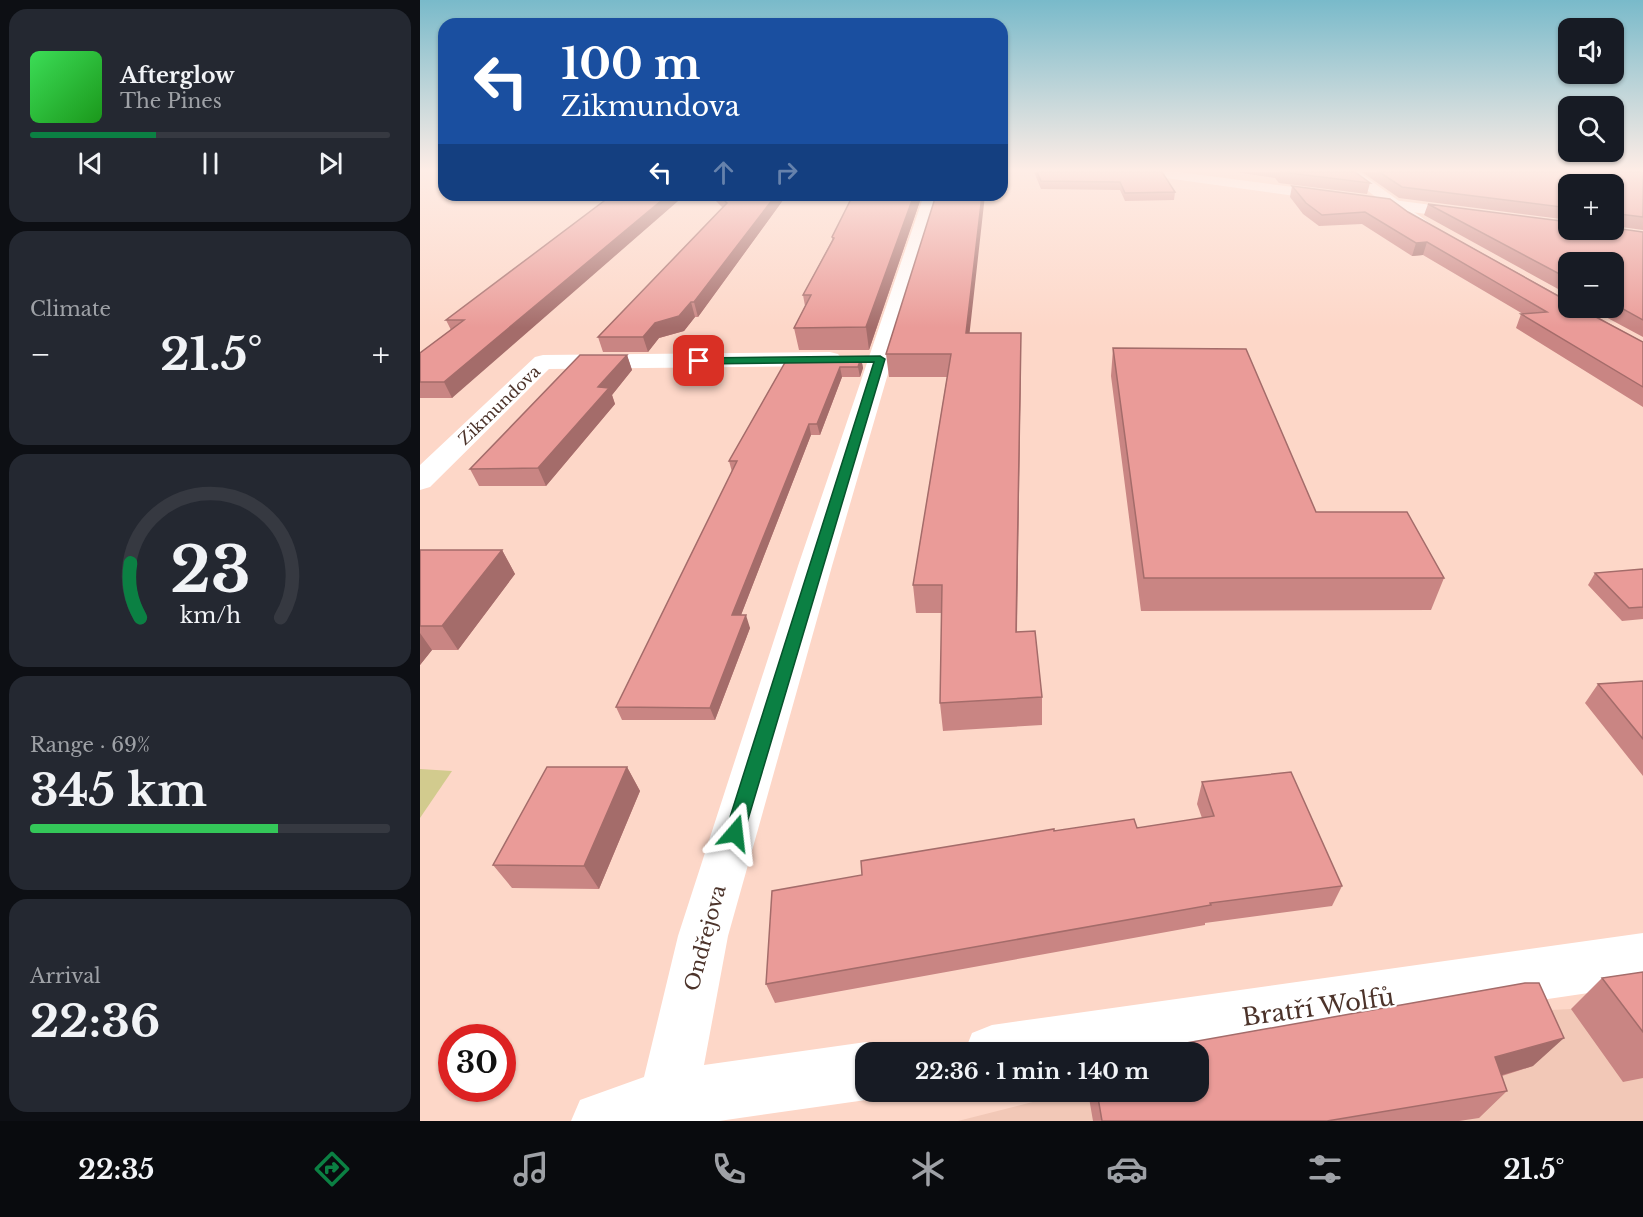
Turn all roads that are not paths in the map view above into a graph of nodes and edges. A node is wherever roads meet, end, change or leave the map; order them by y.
1 (923, 224) edge
2 (1423, 224) edge
3 (1444, 236) edge
4 (880, 359) junction
5 (420, 481) edge
6 (1643, 959) edge
7 (1068, 1042) edge
8 (855, 1073) edge
9 (668, 1099) junction
10 (601, 1121) edge

1 - 4 street, Ondřejova
2 - 3 street
4 - 5 street, Zikmundova
4 - 9 street, Ondřejova
6 - 7 street, Bratří Wolfů
8 - 9 street
9 - 10 street

